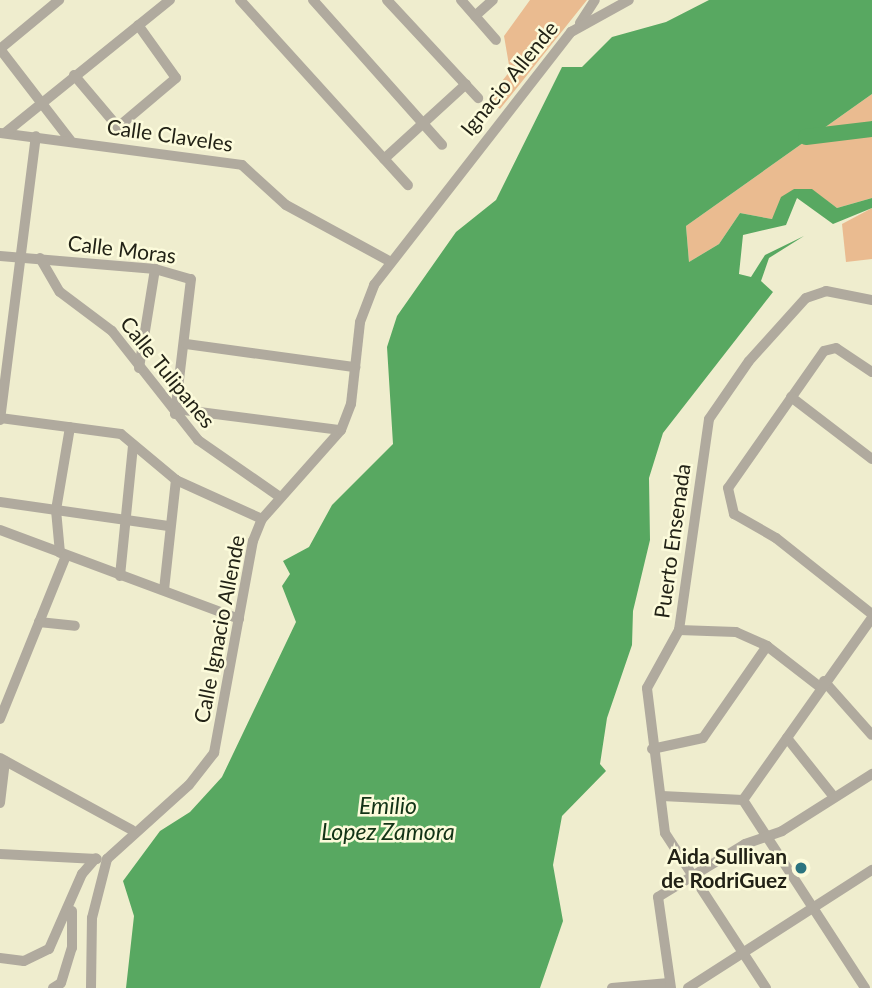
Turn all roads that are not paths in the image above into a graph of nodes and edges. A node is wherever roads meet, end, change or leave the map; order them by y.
1 (59, 0) edge
2 (170, 0) edge
3 (240, 0) edge
4 (313, 0) edge
5 (387, 0) edge
6 (461, 0) edge
7 (492, 0) edge
8 (595, 0) edge
9 (625, 1) edge
10 (326, 3) edge
11 (475, 16) junction
12 (138, 25) junction
13 (579, 25) junction
14 (496, 40) dead end
15 (0, 49) edge
16 (74, 75) junction
17 (466, 84) junction
18 (478, 98) dead end
19 (40, 101) junction
20 (423, 124) junction
21 (118, 127) junction
22 (2, 133) edge
23 (36, 136) junction
24 (70, 140) junction
25 (442, 145) dead end
26 (115, 146) junction
27 (384, 159) junction
28 (408, 185) dead end
29 (436, 200) joint
30 (0, 256) edge
31 (17, 258) junction
32 (40, 258) junction
33 (389, 261) junction
34 (155, 269) junction
35 (872, 300) edge
36 (186, 344) junction
37 (355, 367) junction
38 (139, 368) junction
39 (872, 372) edge
40 (2, 377) edge
41 (791, 397) junction
42 (176, 411) junction
43 (0, 419) edge
44 (70, 427) junction
45 (341, 430) junction
46 (133, 445) junction
47 (872, 459) edge
48 (176, 480) junction
49 (280, 497) junction
50 (0, 502) edge
51 (55, 510) junction
52 (122, 518) junction
53 (262, 519) junction
54 (168, 526) junction
55 (0, 530) edge
56 (63, 554) junction
57 (120, 576) junction
58 (164, 590) junction
59 (239, 619) junction
60 (39, 622) junction
61 (871, 622) edge
62 (75, 626) dead end
63 (679, 630) junction
64 (767, 646) junction
65 (822, 684) junction
66 (0, 719) edge
67 (872, 735) edge
68 (787, 738) junction
69 (652, 749) junction
70 (3, 760) edge
71 (872, 774) edge
72 (663, 796) junction
73 (834, 797) junction
74 (743, 800) junction
75 (0, 803) edge
76 (132, 830) junction
77 (769, 837) junction
78 (0, 854) edge
79 (101, 859) junction
80 (872, 870) edge
81 (692, 875) junction
82 (72, 902) junction
83 (811, 906) junction
84 (743, 952) junction
85 (0, 958) edge
86 (670, 985) edge
87 (53, 988) edge
88 (90, 988) edge
89 (612, 988) edge
90 (688, 988) edge
91 (766, 988) edge
92 (865, 988) edge

1 - 15 street
2 - 12 street
3 - 27 street
4 - 10 street
5 - 17 street
6 - 11 street
7 - 11 street
8 - 13 street
9 - 13 street, Ignacio Allende
10 - 20 street
11 - 14 street
12 - 16 street
12 - 21 street
13 - 29 street, Ignacio Allende
15 - 19 street
16 - 19 street
16 - 21 street
17 - 18 street
17 - 20 street
19 - 22 street
19 - 24 street
20 - 25 street
20 - 27 street
21 - 26 street
22 - 23 street, Calle Claveles
23 - 24 street, Calle Claveles
23 - 31 street
24 - 26 street, Calle Claveles
26 - 33 street, Calle Claveles
27 - 28 street
29 - 33 street, Calle Ignacio Allende
30 - 31 street, Calle Moras
31 - 32 street, Calle Moras
31 - 40 street
32 - 34 street, Calle Moras
32 - 38 street, Calle Tulipanes
33 - 37 street, Calle Ignacio Allende
34 - 36 street, Calle Moras
34 - 38 street
35 - 63 street, Puerto Ensenada
36 - 37 street
36 - 42 street, Calle Moras
37 - 45 street, Calle Ignacio Allende
38 - 42 street, Calle Tulipanes
39 - 41 street
40 - 43 street
41 - 47 street
41 - 61 street
42 - 45 street
42 - 49 street, Calle Tulipanes
43 - 44 street
44 - 46 street
44 - 51 street
45 - 49 street, Calle Ignacio Allende
46 - 48 street
46 - 52 street
48 - 53 street
48 - 54 street
49 - 53 street, Calle Ignacio Allende
50 - 51 street
51 - 52 street
51 - 56 street
52 - 54 street
52 - 57 street
53 - 59 street, Calle Ignacio Allende
54 - 58 street
55 - 56 street
56 - 57 street
56 - 60 street
57 - 58 street
58 - 59 street
59 - 76 street, Calle Ignacio Allende
60 - 62 street
60 - 66 street
61 - 65 street
63 - 64 street
63 - 69 street, Puerto Ensenada
64 - 65 street
64 - 69 street
65 - 67 street
65 - 68 street
68 - 73 street
68 - 74 street
69 - 72 street, Puerto Ensenada
70 - 75 street
70 - 76 street
71 - 73 street
72 - 74 street
72 - 81 street, Puerto Ensenada
73 - 77 street
74 - 77 street
76 - 79 street, Calle Ignacio Allende
77 - 81 street
77 - 83 street
78 - 79 street
79 - 82 street
79 - 88 street, Calle Ignacio Allende
80 - 83 street
81 - 84 street, Puerto Ensenada
81 - 86 street
82 - 85 street
82 - 87 street
83 - 84 street
83 - 92 street
84 - 90 street
84 - 91 street, Puerto Ensenada
86 - 89 street

